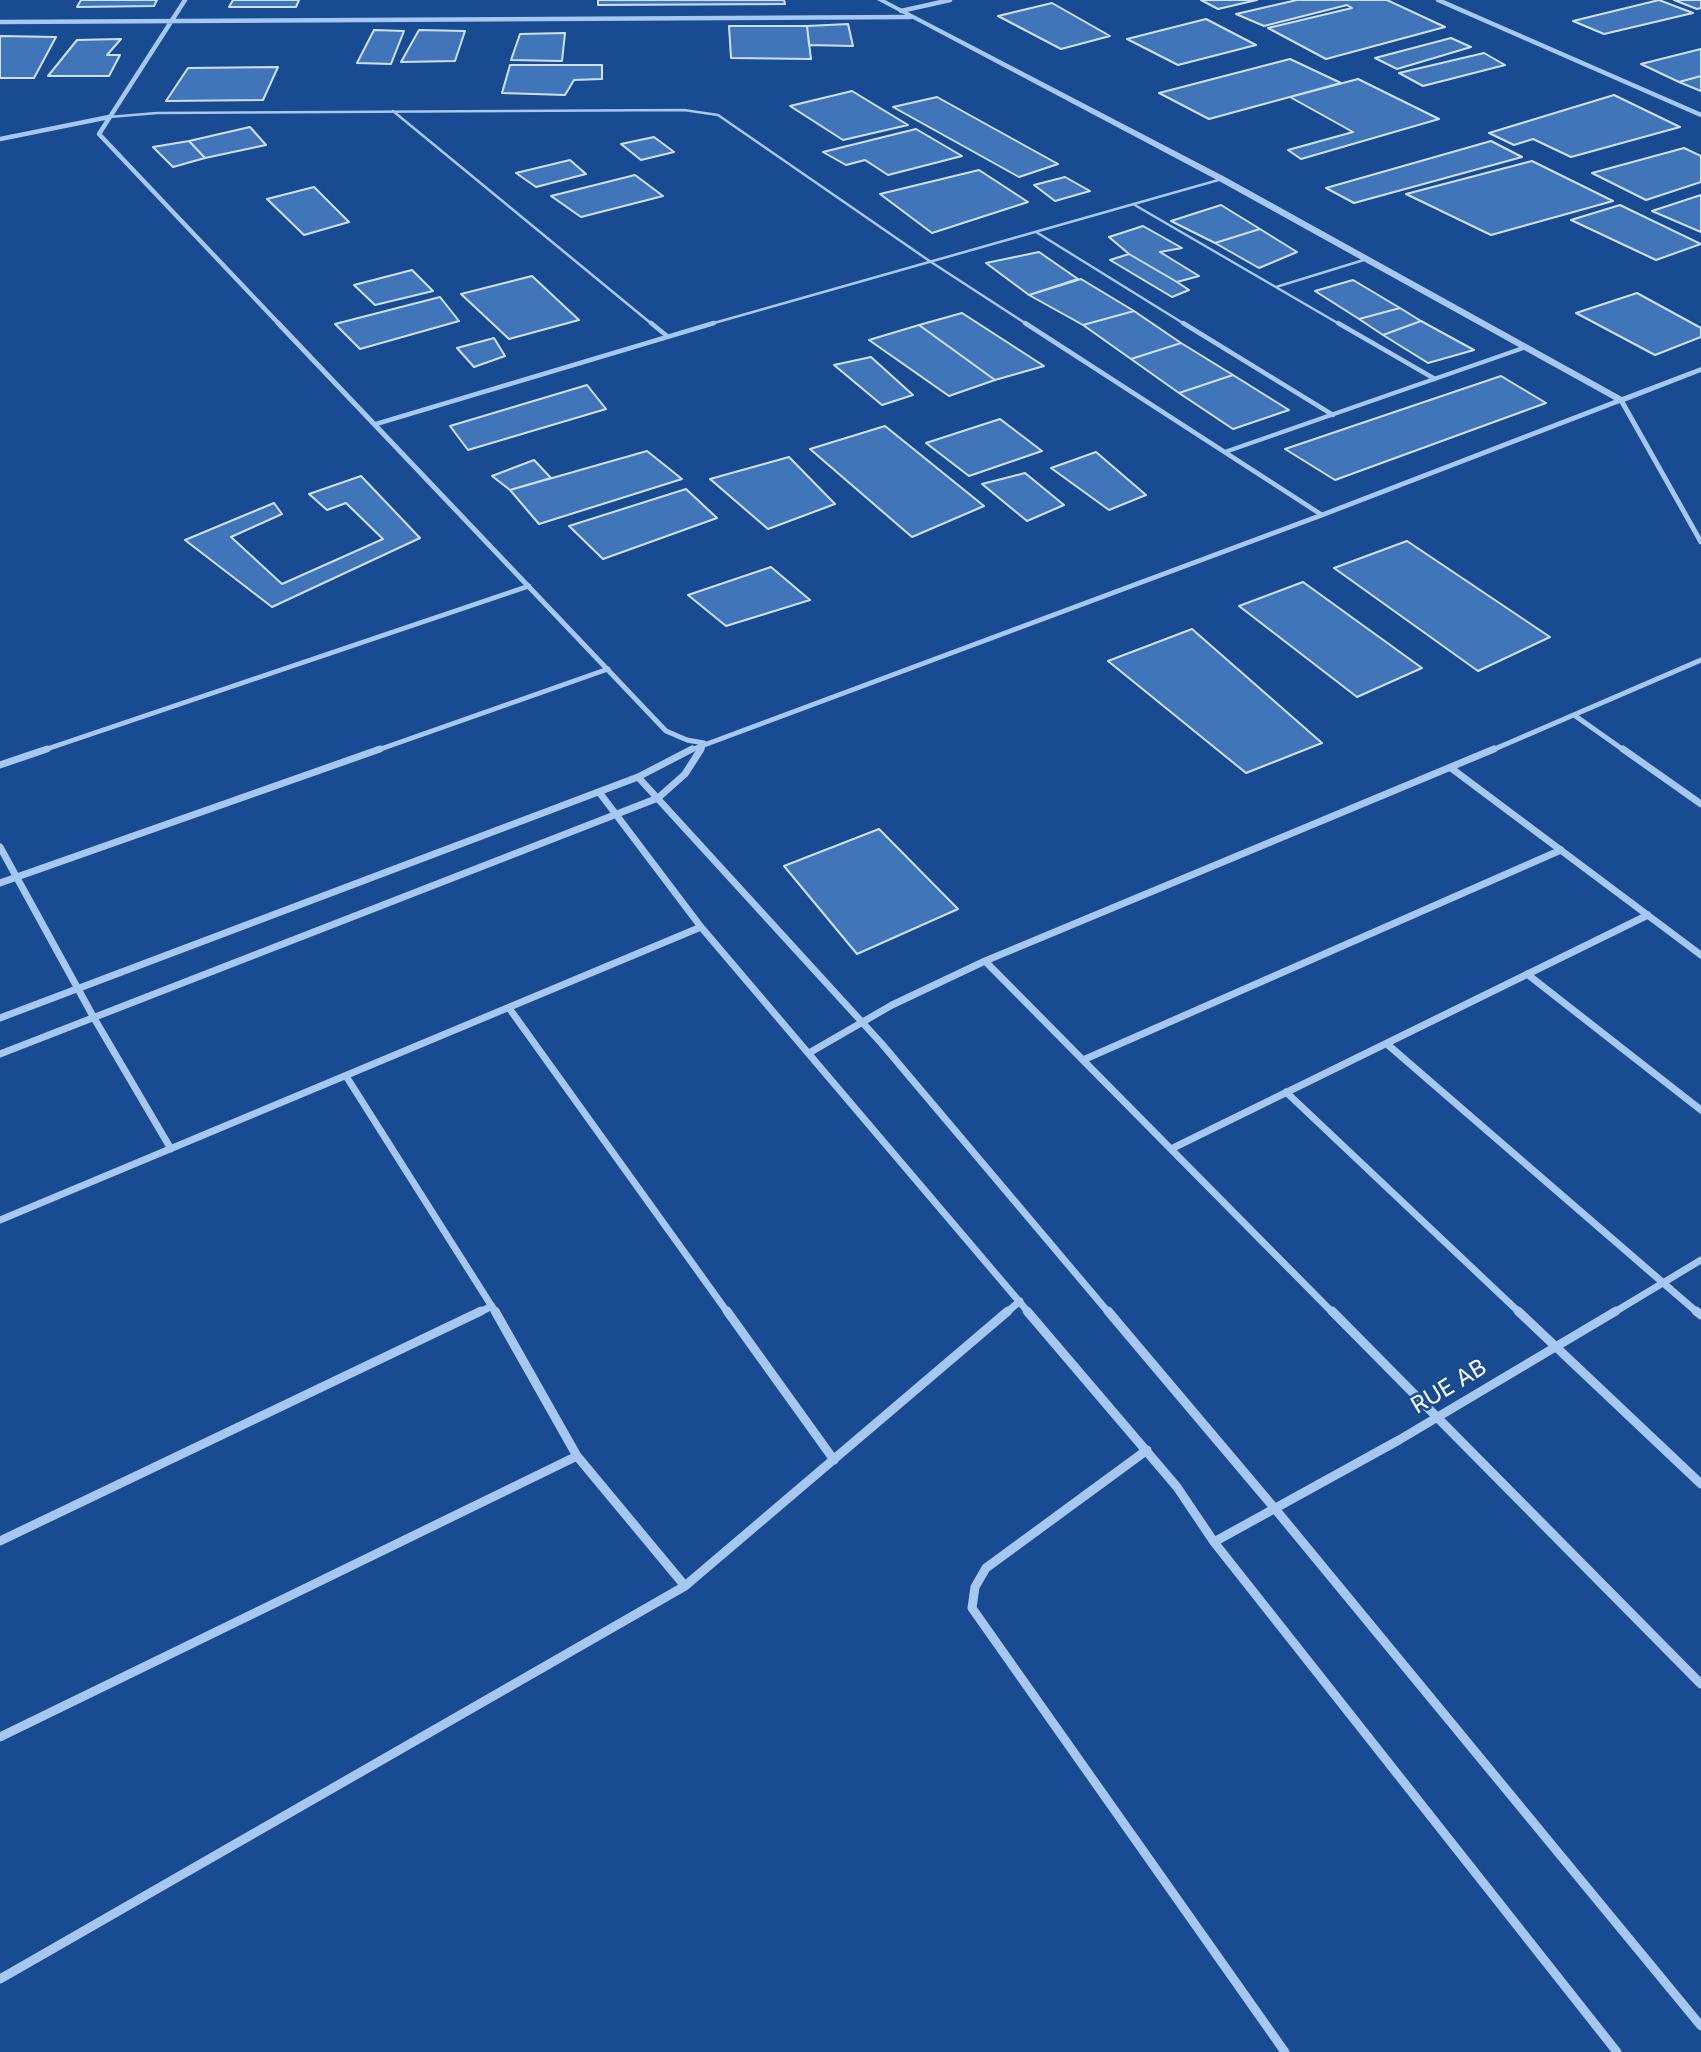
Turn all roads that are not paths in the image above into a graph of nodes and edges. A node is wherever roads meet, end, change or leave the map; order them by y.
1 (185, 0) edge
2 (880, 0) edge
3 (950, 0) edge
4 (1438, 0) edge
5 (901, 11) junction
6 (911, 16) junction
7 (172, 21) junction
8 (0, 22) edge
9 (393, 111) junction
10 (1701, 115) edge
11 (109, 117) junction
12 (0, 139) edge
13 (1222, 179) junction
14 (1133, 204) junction
15 (1036, 232) junction
16 (1367, 259) junction
17 (930, 262) junction
18 (1276, 287) junction
19 (667, 336) junction
20 (1526, 347) junction
21 (1701, 369) edge
22 (1435, 379) junction
23 (1621, 400) junction
24 (1333, 415) junction
25 (376, 424) junction
26 (1225, 453) junction
27 (1322, 515) junction
28 (1701, 542) edge
29 (529, 586) junction
30 (1701, 660) edge
31 (608, 669) junction
32 (1574, 715) junction
33 (704, 743) junction
34 (0, 765) edge
35 (1451, 768) junction
36 (638, 777) junction
37 (599, 792) junction
38 (658, 798) junction
39 (1701, 804) edge
40 (618, 816) junction
41 (0, 847) edge
42 (1561, 850) junction
43 (15, 878) junction
44 (0, 883) edge
45 (1648, 915) junction
46 (701, 928) junction
47 (1701, 955) edge
48 (985, 961) junction
49 (1527, 974) junction
50 (79, 988) junction
51 (509, 1008) junction
52 (0, 1018) edge
53 (93, 1018) junction
54 (861, 1023) junction
55 (1387, 1044) junction
56 (808, 1053) junction
57 (0, 1054) edge
58 (1083, 1060) junction
59 (346, 1076) junction
60 (1286, 1092) junction
61 (1701, 1110) edge
62 (171, 1149) junction
63 (1171, 1149) junction
64 (0, 1220) edge
65 (1701, 1260) edge
66 (1663, 1282) junction
67 (1020, 1301) junction
68 (492, 1306) junction
69 (1701, 1315) edge
70 (1556, 1346) junction
71 (1437, 1418) junction
72 (1147, 1450) junction
73 (577, 1456) junction
74 (834, 1460) junction
75 (1701, 1485) edge
76 (1276, 1510) junction
77 (0, 1541) edge
78 (1214, 1542) junction
79 (685, 1586) junction
80 (1701, 1684) edge
81 (0, 1737) edge
82 (0, 1979) edge
83 (1701, 2026) edge
84 (1285, 2052) edge
85 (1617, 2052) edge

1 - 7 street
2 - 5 street
3 - 5 street
4 - 10 street
5 - 6 street
6 - 7 street
6 - 13 street
7 - 8 street
7 - 11 street
9 - 11 lane
9 - 17 lane
9 - 19 lane
11 - 12 street
11 - 25 street
13 - 14 lane
13 - 16 street
14 - 15 lane
14 - 18 lane
15 - 17 lane
15 - 24 lane
16 - 18 lane
16 - 20 street
17 - 19 lane
17 - 26 lane
18 - 22 lane
19 - 25 lane
20 - 22 lane
20 - 23 street
21 - 23 street
22 - 24 lane
23 - 27 street
23 - 28 street
24 - 26 lane
25 - 29 street
26 - 27 lane
27 - 33 street
29 - 31 street
29 - 34 street
30 - 32 street
31 - 33 street
31 - 43 street
32 - 35 street
32 - 39 street
33 - 36 street
33 - 38 street
35 - 42 street
35 - 48 street
36 - 37 street
36 - 38 street
37 - 40 street
37 - 50 street
38 - 40 street
38 - 54 street
40 - 46 street
40 - 53 street
41 - 43 street
42 - 45 street
42 - 58 street
43 - 44 street
43 - 50 street
45 - 47 street
45 - 49 street
46 - 51 street
46 - 56 street
48 - 54 street
48 - 58 street
49 - 55 street
49 - 61 street
50 - 52 street
50 - 53 street
51 - 59 street
51 - 74 street
53 - 57 street
53 - 62 street
54 - 56 street
54 - 76 street
55 - 60 street
55 - 66 street
56 - 67 street
58 - 63 street
59 - 62 street
59 - 68 street
60 - 63 street
60 - 70 street
62 - 64 street
63 - 71 street
65 - 66 street, RUE AB
66 - 69 street
66 - 70 street, RUE AB
67 - 72 street
67 - 74 street
68 - 73 street
68 - 77 street
70 - 71 street, RUE AB
70 - 75 street
71 - 76 street, RUE AB
71 - 80 street
72 - 78 street
72 - 84 street
73 - 79 street
73 - 81 street
74 - 79 street
76 - 78 street, RUE AB
76 - 83 street
78 - 85 street
79 - 82 street

